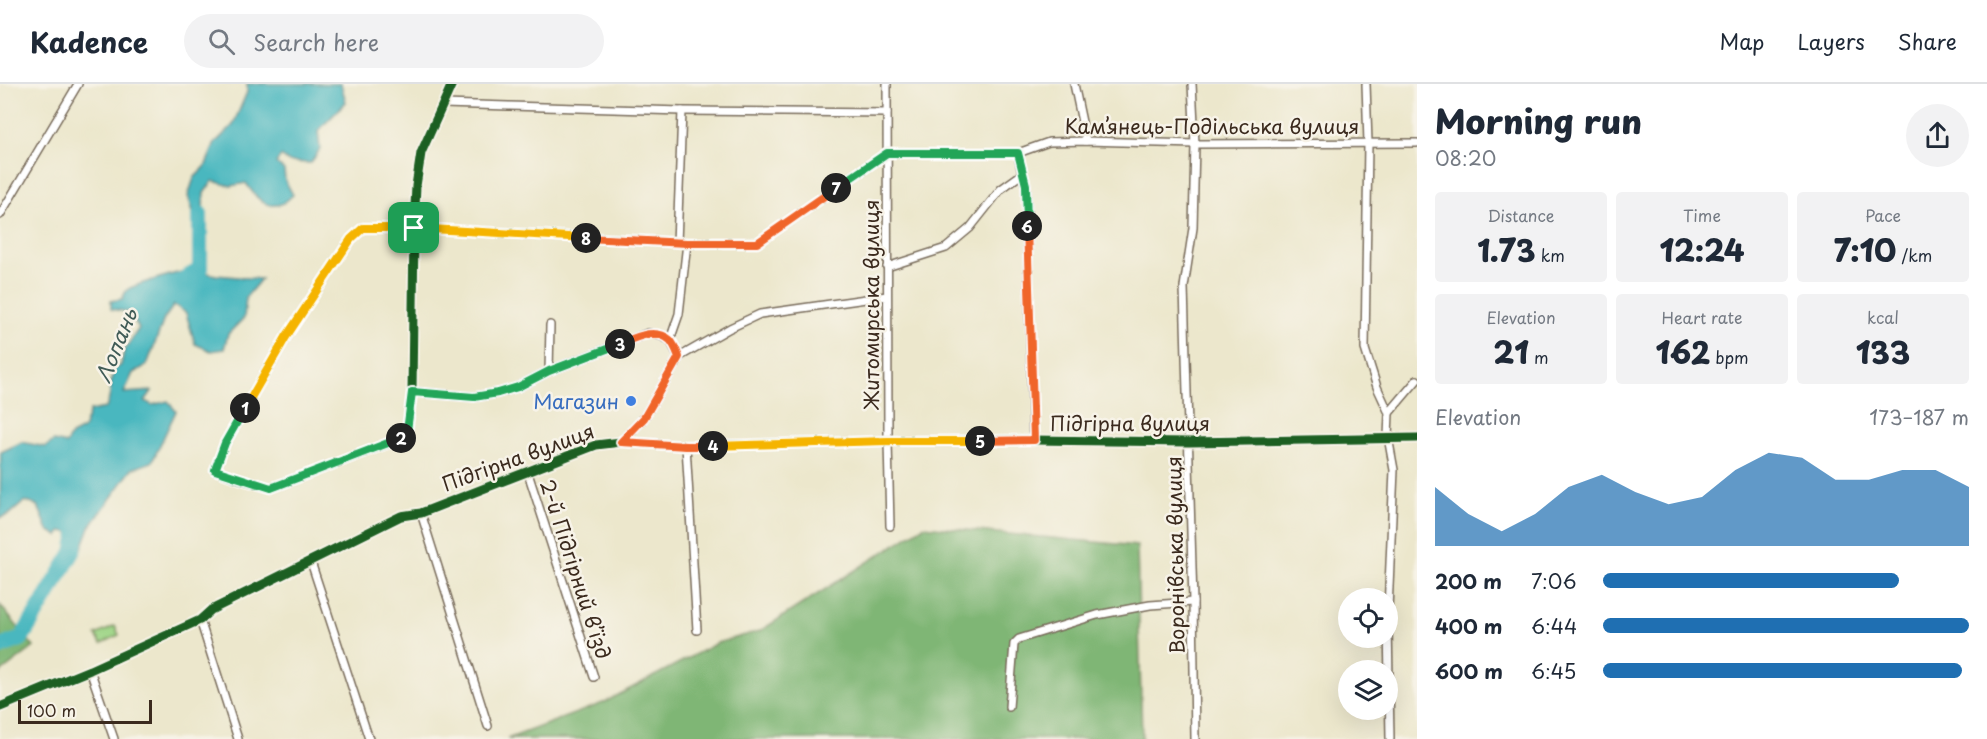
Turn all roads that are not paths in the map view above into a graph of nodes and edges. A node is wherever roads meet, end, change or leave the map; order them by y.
1 (78, 84) edge
2 (452, 84) edge
3 (887, 84) edge
4 (1074, 84) edge
5 (1192, 84) edge
6 (1366, 84) edge
7 (443, 104) junction
8 (682, 111) junction
9 (887, 113) junction
10 (1086, 141) junction
11 (1368, 143) junction
12 (1417, 143) edge
13 (1195, 144) junction
14 (887, 153) junction
15 (1018, 153) junction
16 (1022, 174) junction
17 (0, 215) edge
18 (414, 228) junction
19 (677, 243) junction
20 (687, 243) junction
21 (887, 267) junction
22 (887, 296) junction
23 (550, 325) dead end
24 (670, 340) junction
25 (679, 357) junction
26 (549, 371) junction
27 (1417, 380) edge
28 (412, 392) junction
29 (1389, 413) junction
30 (1388, 437) junction
31 (1417, 438) edge
32 (1034, 440) junction
33 (888, 441) junction
34 (621, 442) junction
35 (1189, 442) junction
36 (686, 446) junction
37 (527, 470) junction
38 (421, 513) junction
39 (890, 526) dead end
40 (311, 562) junction
41 (1389, 588) edge
42 (1193, 602) junction
43 (200, 620) junction
44 (697, 630) dead end
45 (1388, 648) edge
46 (90, 670) junction
47 (594, 677) dead end
48 (0, 707) edge
49 (1009, 707) dead end
50 (488, 726) dead end
51 (114, 739) edge
52 (237, 739) edge
53 (369, 739) edge
54 (1195, 739) edge
55 (1390, 739) edge

1 - 17 street
2 - 7 street
3 - 9 street, Житомирська вулиця
4 - 10 street
5 - 13 street, Воронівська вулиця
6 - 11 street
7 - 8 street
7 - 18 street
8 - 9 street
8 - 19 street
9 - 14 street, Житомирська вулиця
10 - 13 street, Кам’янець-Подільська вулиця
10 - 15 street, Кам’янець-Подільська вулиця
11 - 12 street, Кам’янець-Подільська вулиця
11 - 13 street, Кам’янець-Подільська вулиця
11 - 29 street
13 - 35 street, Воронівська вулиця
14 - 15 street, Кам’янець-Подільська вулиця
14 - 20 street
14 - 21 street, Житомирська вулиця
15 - 16 street
16 - 21 street
16 - 32 street
18 - 19 street
18 - 28 street
18 - 28 street
19 - 20 street
20 - 24 street
21 - 22 street, Житомирська вулиця
22 - 25 street
22 - 33 street, Житомирська вулиця
23 - 26 street
24 - 25 street
24 - 26 street
25 - 34 street
26 - 28 street
27 - 29 street
29 - 30 street
30 - 31 street, Підгірна вулиця
30 - 35 street, Підгірна вулиця
30 - 41 street
32 - 33 street, Підгірна вулиця
32 - 35 street, Підгірна вулиця
33 - 36 street, Підгірна вулиця
33 - 39 street, Житомирська вулиця
34 - 36 street, Підгірна вулиця
34 - 37 street, Підгірна вулиця
35 - 42 street, Воронівська вулиця
36 - 44 street
37 - 38 street, Підгірна вулиця
37 - 47 street, 2-й Підгірний в’їзд
38 - 40 street, Підгірна вулиця
38 - 50 street
40 - 43 street, Підгірна вулиця
40 - 53 street
42 - 49 street
42 - 54 street, Воронівська вулиця
43 - 46 street, Підгірна вулиця
43 - 52 street
45 - 55 street
46 - 48 street, Підгірна вулиця
46 - 51 street

